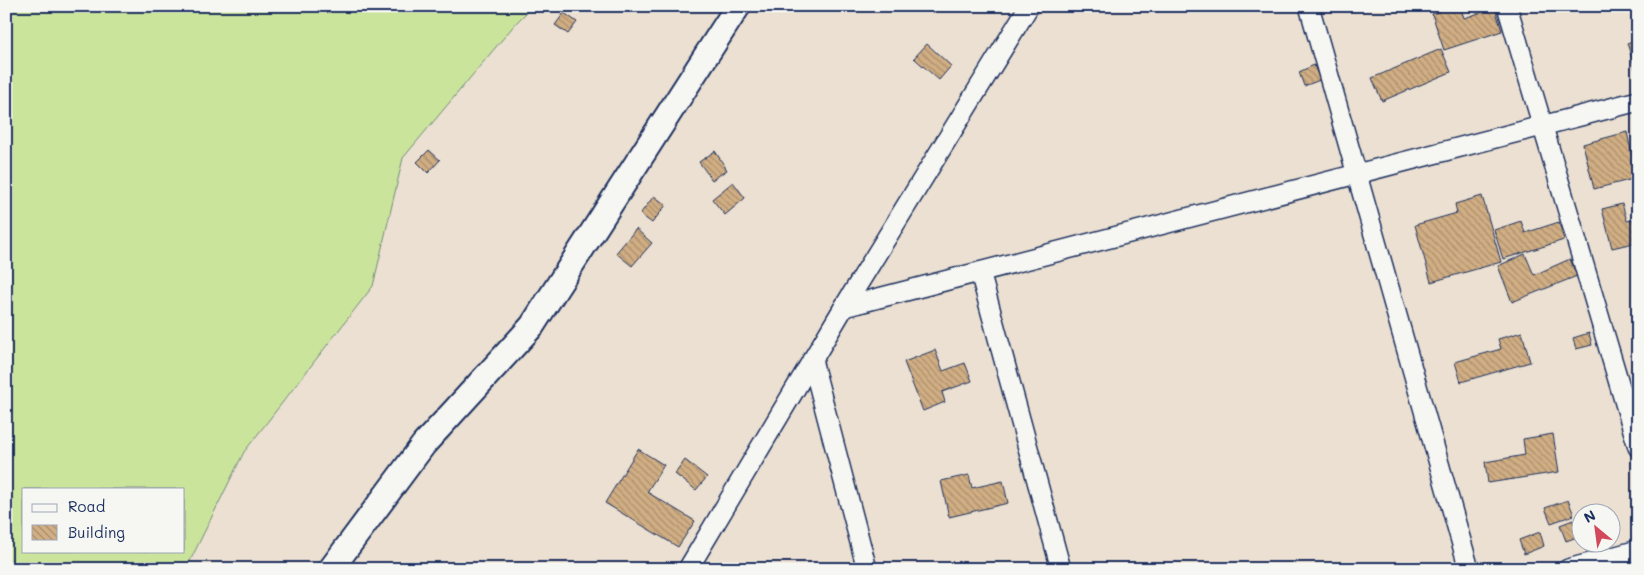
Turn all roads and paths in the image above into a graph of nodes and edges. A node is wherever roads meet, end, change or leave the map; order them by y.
1 (738, 6) edge
2 (1029, 6) edge
3 (1309, 6) edge
4 (1507, 6) edge
5 (1638, 101) edge
6 (1542, 126) junction
7 (1356, 174) junction
8 (980, 272) junction
9 (844, 307) junction
10 (812, 360) junction
11 (1638, 447) edge
12 (1638, 550) edge
13 (331, 569) edge
14 (688, 569) edge
15 (867, 569) edge
16 (1061, 569) edge
17 (1469, 569) edge
18 (1568, 569) edge

1 - 13 street
2 - 9 street
3 - 7 street
4 - 6 street
5 - 6 street
6 - 7 street
6 - 11 street
7 - 8 street
7 - 17 street
8 - 9 street
8 - 16 street
9 - 10 street
10 - 14 street
10 - 15 street
12 - 18 street

